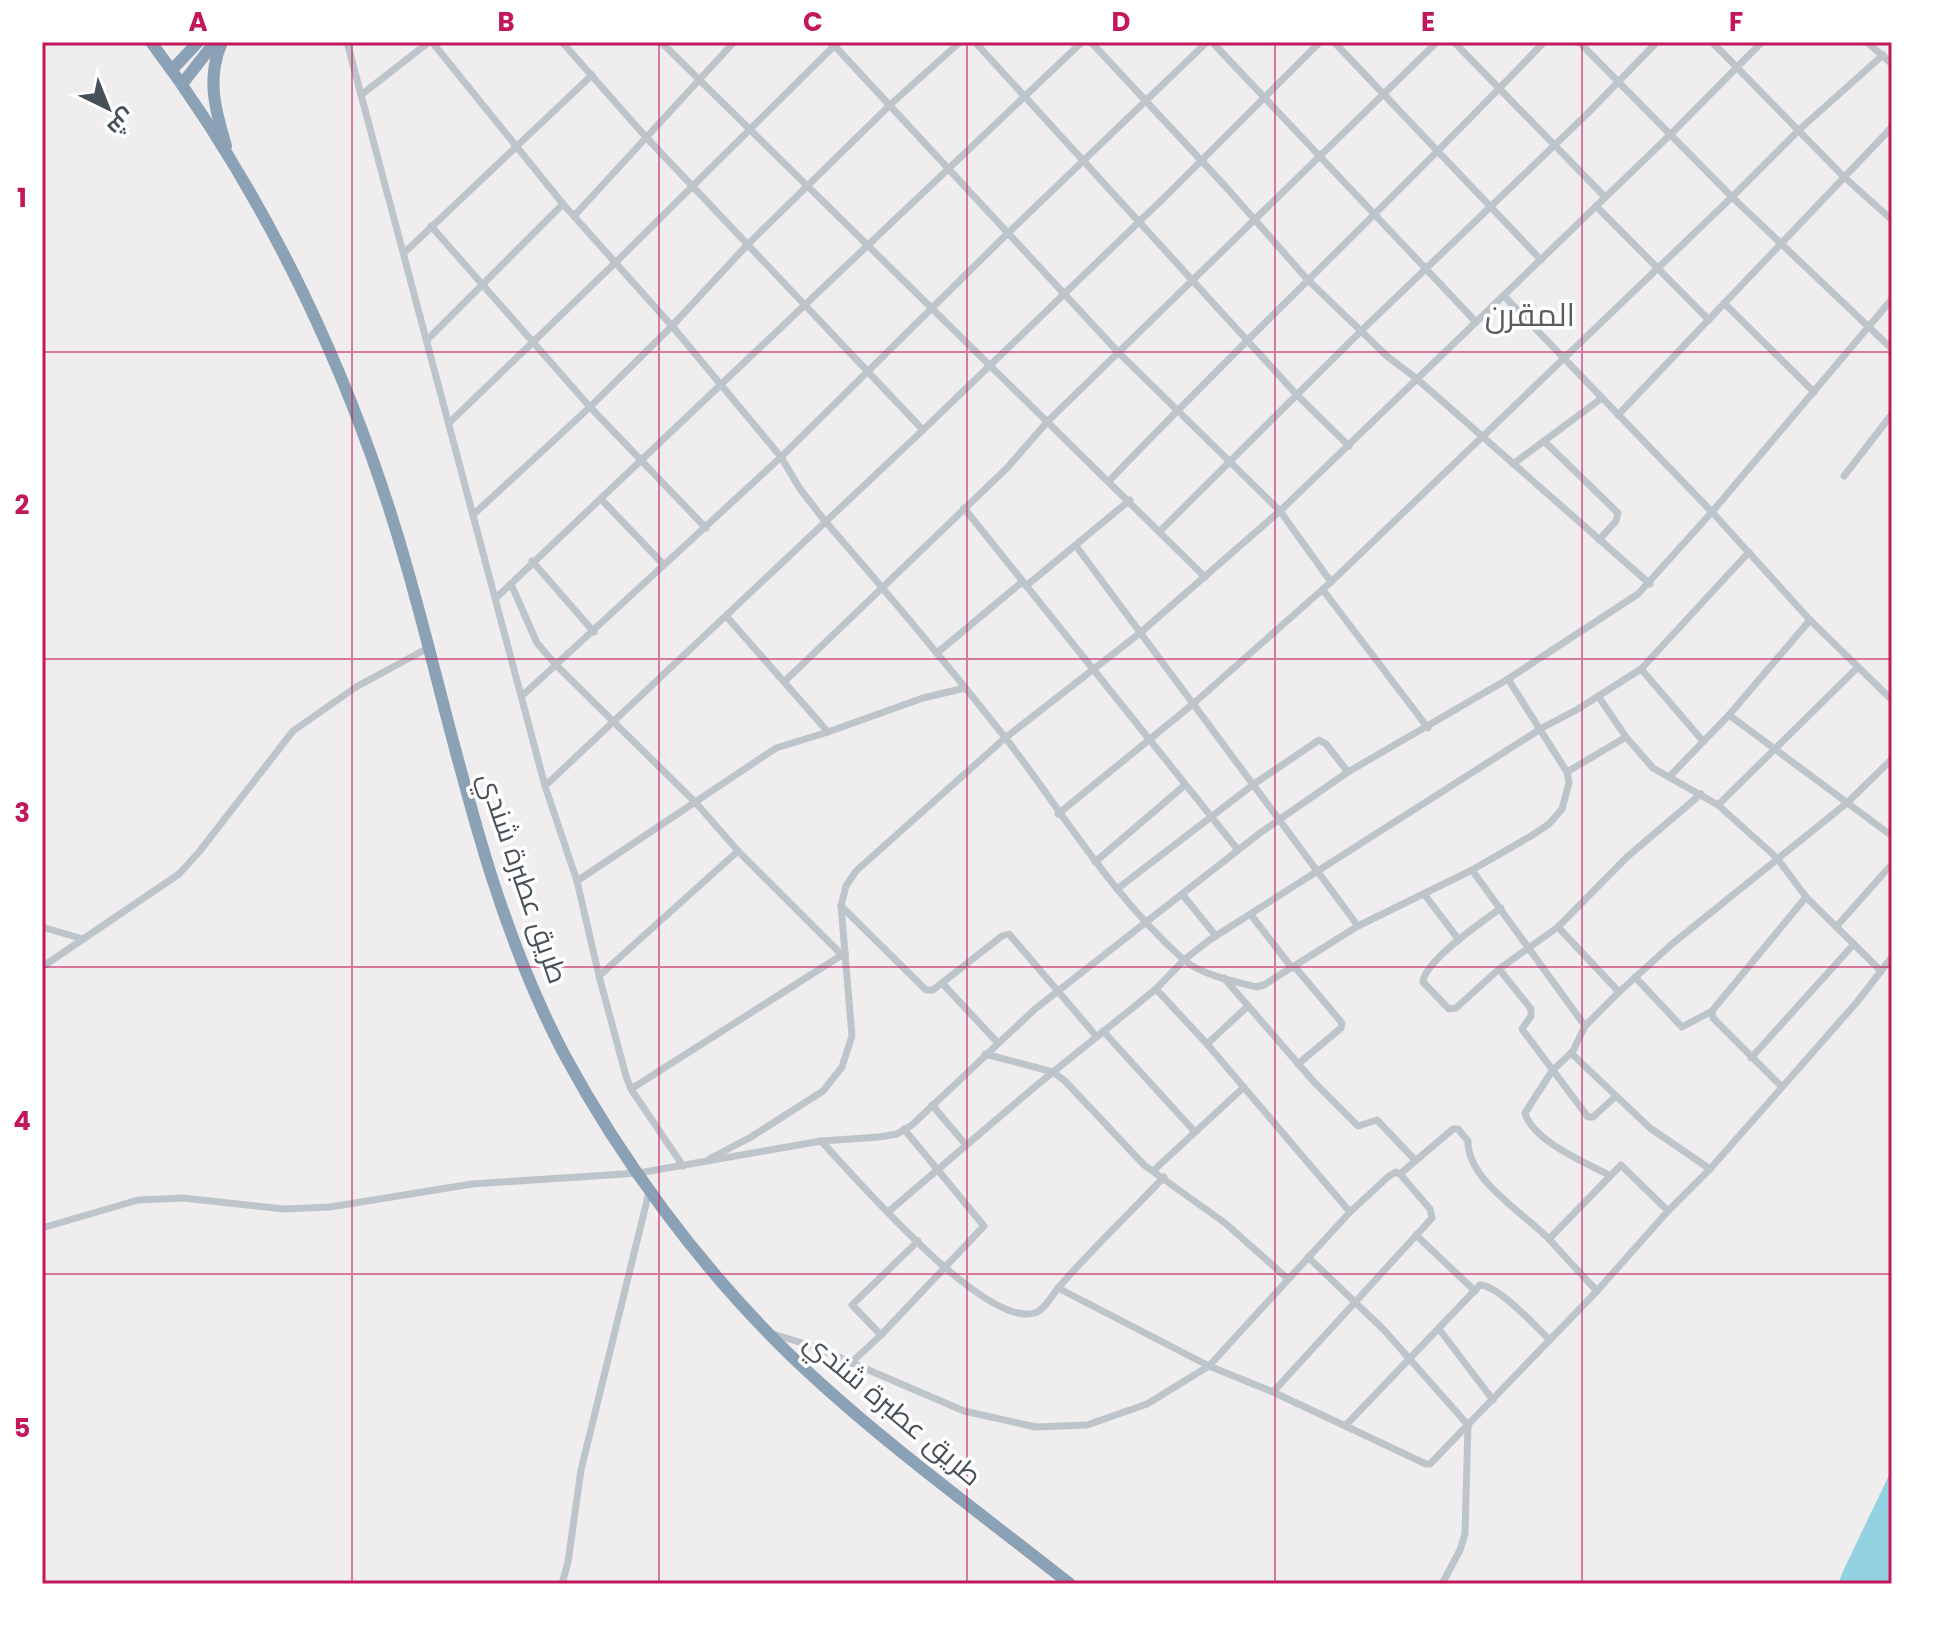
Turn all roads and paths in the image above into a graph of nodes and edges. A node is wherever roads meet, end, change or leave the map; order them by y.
1 (151, 42) edge
2 (198, 42) edge
3 (215, 42) edge
4 (222, 42) edge
5 (347, 42) edge
6 (430, 42) edge
7 (661, 42) edge
8 (734, 42) edge
9 (960, 42) edge
10 (975, 42) edge
11 (1082, 42) edge
12 (1091, 42) edge
13 (1209, 42) edge
14 (1320, 42) edge
15 (1334, 42) edge
16 (1437, 42) edge
17 (1454, 42) edge
18 (1544, 42) edge
19 (1579, 42) edge
20 (1657, 42) edge
21 (1712, 42) edge
22 (1762, 42) edge
23 (1867, 42) edge
24 (566, 43) edge
25 (835, 43) edge
26 (1883, 55) junction
27 (1892, 64) edge
28 (1737, 66) junction
29 (172, 70) junction
30 (592, 75) junction
31 (699, 80) junction
32 (1619, 82) junction
33 (182, 84) junction
34 (1499, 89) junction
35 (1384, 94) junction
36 (361, 95) junction
37 (1025, 95) junction
38 (1264, 97) junction
39 (1145, 101) junction
40 (891, 104) junction
41 (1892, 127) edge
42 (751, 129) junction
43 (1800, 129) junction
44 (1671, 134) junction
45 (645, 136) junction
46 (1554, 145) junction
47 (517, 147) junction
48 (1439, 151) junction
49 (1319, 154) junction
50 (1085, 160) junction
51 (1201, 160) junction
52 (232, 164) junction
53 (949, 167) junction
54 (1843, 176) junction
55 (692, 185) junction
56 (809, 186) junction
57 (1605, 197) junction
58 (1732, 197) junction
59 (563, 204) junction
60 (1492, 206) junction
61 (1596, 206) junction
62 (1375, 214) junction
63 (574, 216) junction
64 (1254, 218) junction
65 (1139, 220) junction
66 (1892, 220) edge
67 (431, 226) junction
68 (1009, 232) junction
69 (868, 243) junction
70 (1781, 243) junction
71 (748, 244) junction
72 (404, 253) junction
73 (1541, 260) junction
74 (616, 262) junction
75 (1659, 267) junction
76 (1426, 268) junction
77 (1307, 279) junction
78 (1194, 280) junction
79 (483, 285) junction
80 (1066, 292) junction
81 (1504, 296) junction
82 (1892, 299) edge
83 (1724, 303) junction
84 (804, 304) junction
85 (933, 308) junction
86 (1709, 320) junction
87 (1476, 322) junction
88 (1869, 325) junction
89 (672, 326) junction
90 (1361, 331) junction
91 (427, 340) junction
92 (1248, 340) junction
93 (534, 342) junction
94 (1892, 349) edge
95 (1119, 353) junction
96 (1564, 358) junction
97 (989, 363) junction
98 (868, 372) junction
99 (1416, 378) junction
100 (720, 386) junction
101 (1814, 392) junction
102 (1297, 395) junction
103 (1602, 398) junction
104 (590, 407) junction
105 (1177, 411) junction
106 (1892, 414) edge
107 (1618, 415) junction
108 (1048, 421) junction
109 (450, 422) junction
110 (923, 430) junction
111 (1483, 437) junction
112 (1544, 441) junction
113 (1349, 446) junction
114 (781, 457) junction
115 (641, 460) junction
116 (1229, 462) junction
117 (1513, 464) junction
118 (1844, 476) dead end
119 (1109, 481) junction
120 (601, 499) junction
121 (1130, 500) junction
122 (964, 508) junction
123 (1280, 511) junction
124 (1712, 512) junction
125 (474, 514) junction
126 (825, 521) junction
127 (706, 528) junction
128 (1160, 531) junction
129 (1599, 540) junction
130 (1076, 546) junction
131 (1749, 552) junction
132 (532, 561) junction
133 (664, 565) junction
134 (1205, 577) junction
135 (1331, 582) junction
136 (511, 584) junction
137 (1024, 584) junction
138 (1650, 584) junction
139 (882, 587) junction
140 (1323, 590) junction
141 (497, 597) junction
142 (727, 617) junction
143 (1810, 620) junction
144 (594, 632) junction
145 (1140, 633) junction
146 (428, 648) junction
147 (937, 653) junction
148 (556, 665) junction
149 (1094, 667) junction
150 (1857, 668) junction
151 (1641, 669) junction
152 (1508, 679) junction
153 (785, 681) junction
154 (965, 688) junction
155 (523, 695) junction
156 (1598, 696) junction
157 (1892, 700) edge
158 (1193, 704) junction
159 (1729, 715) junction
160 (614, 723) junction
161 (1428, 728) junction
162 (1542, 728) junction
163 (828, 732) junction
164 (1626, 737) junction
165 (1005, 738) junction
166 (1150, 740) junction
167 (1702, 740) junction
168 (1775, 749) junction
169 (1892, 759) edge
170 (1348, 772) junction
171 (1567, 772) junction
172 (1669, 777) junction
173 (1254, 784) junction
174 (1185, 785) junction
175 (545, 786) junction
176 (1701, 794) junction
177 (696, 803) junction
178 (1847, 803) junction
179 (1718, 805) junction
180 (1058, 814) junction
181 (1212, 818) junction
182 (1281, 820) junction
183 (1892, 836) edge
184 (1238, 850) junction
185 (738, 851) junction
186 (1777, 858) junction
187 (1095, 862) junction
188 (1892, 864) edge
189 (1319, 870) junction
190 (1472, 870) junction
191 (577, 881) junction
192 (1117, 889) junction
193 (1182, 894) junction
194 (1424, 894) junction
195 (1806, 897) junction
196 (841, 906) junction
197 (1501, 908) junction
198 (1251, 915) junction
199 (1146, 921) junction
200 (1358, 926) junction
201 (42, 927) edge
202 (1558, 927) junction
203 (1836, 927) junction
204 (1216, 936) junction
205 (83, 939) junction
206 (1459, 940) junction
207 (1854, 944) junction
208 (1529, 947) junction
209 (844, 954) junction
210 (1892, 957) edge
211 (1184, 960) junction
212 (42, 967) edge
213 (1294, 968) junction
214 (1499, 969) junction
215 (1881, 971) junction
216 (599, 976) junction
217 (1223, 977) junction
218 (1635, 977) junction
219 (942, 983) junction
220 (1156, 989) junction
221 (1058, 990) junction
222 (1619, 992) junction
223 (1248, 1006) junction
224 (1712, 1011) junction
225 (1585, 1026) junction
226 (1100, 1034) junction
227 (998, 1043) junction
228 (1207, 1044) junction
229 (1571, 1053) junction
230 (985, 1054) junction
231 (1751, 1058) junction
232 (1298, 1064) junction
233 (1552, 1071) junction
234 (1053, 1072) junction
235 (1781, 1086) junction
236 (1244, 1087) junction
237 (631, 1089) junction
238 (1615, 1097) junction
239 (932, 1105) junction
240 (904, 1129) junction
241 (1195, 1132) junction
242 (821, 1141) junction
243 (966, 1145) junction
244 (1415, 1160) junction
245 (701, 1163) junction
246 (683, 1166) junction
247 (1710, 1169) junction
248 (938, 1170) junction
249 (1153, 1171) junction
250 (639, 1173) junction
251 (1400, 1174) junction
252 (1609, 1175) junction
253 (1164, 1177) junction
254 (650, 1190) junction
255 (1668, 1211) junction
256 (888, 1212) junction
257 (1350, 1212) junction
258 (42, 1228) edge
259 (1416, 1235) junction
260 (1549, 1239) junction
261 (918, 1241) junction
262 (1308, 1257) junction
263 (945, 1268) junction
264 (1288, 1279) junction
265 (1058, 1288) junction
266 (1475, 1291) junction
267 (1597, 1291) junction
268 (1356, 1301) junction
269 (1439, 1329) junction
270 (770, 1333) junction
271 (881, 1335) junction
272 (1550, 1340) junction
273 (1410, 1358) junction
274 (851, 1363) junction
275 (1209, 1366) junction
276 (1273, 1392) junction
277 (1493, 1400) junction
278 (1346, 1425) junction
279 (1468, 1425) junction
280 (562, 1583) edge
281 (1070, 1584) edge
282 (1442, 1584) edge

1 - 29 highway, طريق عطبرة شندي
2 - 29 highway
3 - 33 highway
4 - 52 highway
5 - 36 street
6 - 36 street
6 - 47 street
7 - 31 street
8 - 31 street
9 - 40 street
10 - 37 street
11 - 37 street
12 - 39 street
13 - 38 street
13 - 39 street
14 - 38 street
15 - 35 street
16 - 35 street
17 - 34 street
18 - 34 street
19 - 32 street
20 - 32 street
21 - 28 street
22 - 28 street
23 - 26 street
24 - 30 street
25 - 40 street
25 - 42 street
26 - 27 street
26 - 43 street
28 - 43 street
28 - 44 street
29 - 33 highway, طريق عطبرة شندي
30 - 45 street
30 - 47 street
31 - 42 street
31 - 45 street
32 - 44 street
32 - 46 street
33 - 52 highway, طريق عطبرة شندي
34 - 46 street
34 - 48 street
35 - 48 street
35 - 49 street
36 - 72 street
37 - 50 street
37 - 53 street
38 - 49 street
38 - 51 street
39 - 50 street
39 - 51 street
40 - 53 street
40 - 56 street
41 - 54 street
42 - 55 street
42 - 56 street
43 - 54 street
43 - 58 street
44 - 57 street
44 - 58 street
45 - 55 street
45 - 63 street
46 - 57 street
46 - 60 street
47 - 59 street
47 - 67 street
48 - 60 street
48 - 62 street
49 - 62 street
49 - 64 street
50 - 65 street
50 - 68 street
51 - 64 street
51 - 65 street
52 - 146 highway, طريق عطبرة شندي
53 - 68 street
53 - 69 street
54 - 66 street
54 - 70 street
55 - 71 street
55 - 74 street
56 - 69 street
56 - 71 street
57 - 61 street
58 - 70 street
58 - 75 street
59 - 63 street
59 - 79 street
60 - 73 street
60 - 76 street
61 - 73 street
61 - 75 street
62 - 76 street
62 - 77 street
63 - 74 street
64 - 77 street
64 - 78 street
65 - 78 street
65 - 80 street
67 - 72 street
67 - 79 street
68 - 80 street
68 - 85 street
69 - 84 street
69 - 85 street
70 - 83 street
70 - 88 street
71 - 84 street
71 - 89 street
72 - 91 street
73 - 81 street
74 - 89 street
74 - 93 street
75 - 86 street
75 - 96 street
76 - 87 street
76 - 90 street
77 - 90 street
77 - 92 street
78 - 92 street
78 - 95 street
79 - 91 street
79 - 93 street
80 - 95 street
80 - 97 street
81 - 87 street
81 - 96 street
82 - 88 street
83 - 86 street
83 - 101 street
84 - 98 street
84 - 100 street
85 - 97 street
85 - 98 street
86 - 107 street
87 - 99 street
88 - 94 street
88 - 101 street
89 - 100 street
89 - 104 street
90 - 99 street
90 - 102 street
91 - 109 street
92 - 102 street
92 - 105 street
93 - 104 street
93 - 109 street
95 - 105 street
95 - 108 street
96 - 103 street
96 - 111 street
97 - 108 street
97 - 110 street
98 - 110 street
98 - 114 street
99 - 111 street
99 - 113 street
100 - 114 street
100 - 115 street
101 - 124 street
102 - 113 street
102 - 116 street
103 - 107 street
103 - 112 street
104 - 115 street
104 - 125 street
105 - 116 street
105 - 119 street
106 - 118 street
107 - 124 street
108 - 119 street
108 - 122 street
109 - 125 street
110 - 126 street
111 - 117 street
111 - 135 street
112 - 117 street
112 - 129 street
113 - 123 street
114 - 126 street
114 - 127 street
115 - 120 street
115 - 127 street
116 - 123 street
116 - 128 street
117 - 129 street
119 - 121 street
120 - 132 street
120 - 133 street
121 - 128 street
121 - 130 street
122 - 137 street
122 - 139 street
123 - 134 street
123 - 135 street
124 - 131 street
124 - 138 street
125 - 141 street
126 - 139 street
126 - 142 street
127 - 133 street
128 - 134 street
129 - 138 street
130 - 137 street
130 - 145 street
131 - 143 street
131 - 151 street
132 - 136 street
132 - 144 street
133 - 144 street
134 - 145 street
135 - 140 street
136 - 141 street
136 - 148 street
137 - 147 street
137 - 149 street
138 - 152 street
139 - 147 street
139 - 153 street
140 - 158 street
140 - 161 street
141 - 155 street
142 - 153 street
142 - 160 street
143 - 150 street
143 - 159 street
144 - 148 street
145 - 149 street
145 - 158 street
146 - 205 street
146 - 250 highway, طريق عطبرة شندي
147 - 154 street
148 - 155 street
148 - 160 street
149 - 165 street
149 - 166 street
150 - 157 street
150 - 168 street
151 - 156 street
151 - 167 street
152 - 161 street
152 - 162 street
153 - 163 street
154 - 163 street
154 - 165 street
155 - 175 street
156 - 162 street
156 - 164 street
158 - 166 street
158 - 173 street
159 - 167 street
159 - 168 street
160 - 175 street
160 - 177 street
161 - 170 street
162 - 171 street
162 - 189 street
163 - 177 street
164 - 171 street
164 - 172 street
165 - 180 street
165 - 196 street
166 - 174 street
166 - 180 street
167 - 172 street
168 - 178 street
168 - 179 street
169 - 178 street
170 - 173 street
170 - 182 street
171 - 190 street
172 - 176 street
173 - 181 street
173 - 182 street
174 - 181 street
174 - 187 street
175 - 191 street
176 - 179 street
176 - 202 street
177 - 185 street
177 - 191 street
178 - 183 street
178 - 186 street
179 - 186 street
180 - 187 street
181 - 184 street
181 - 192 street
182 - 184 street
182 - 189 street
184 - 193 street
185 - 209 street
185 - 216 street
186 - 195 street
186 - 218 street
187 - 192 street
188 - 203 street
189 - 198 street
189 - 200 street
190 - 194 street
190 - 197 street
191 - 216 street
192 - 199 street
193 - 199 street
193 - 204 street
194 - 200 street
194 - 206 street
195 - 203 street
195 - 224 street
196 - 209 street
196 - 219 street
197 - 206 street
197 - 208 street
198 - 204 street
198 - 213 street
199 - 211 street
199 - 221 street
200 - 213 street
201 - 205 street
202 - 208 street
202 - 222 street
203 - 207 street
204 - 211 street
205 - 212 street
206 - 214 street
207 - 215 street
207 - 231 street
208 - 214 street
208 - 225 street
209 - 237 street
209 - 245 street
210 - 215 street
211 - 217 street
211 - 220 street
213 - 217 street
213 - 232 street
214 - 233 street
215 - 235 street
216 - 237 street
217 - 223 street
218 - 222 street
218 - 224 street
219 - 221 street
219 - 227 street
220 - 226 street
220 - 228 street
221 - 226 street
221 - 227 street
222 - 225 street
223 - 228 street
223 - 232 street
224 - 231 street
225 - 229 street
226 - 234 street
226 - 241 street
227 - 230 street
228 - 236 street
229 - 233 street
229 - 238 street
230 - 234 street
230 - 239 street
231 - 235 street
232 - 244 street
233 - 238 street
233 - 252 street
234 - 243 street
234 - 249 street
235 - 247 street
236 - 241 street
236 - 257 street
237 - 246 street
238 - 247 street
239 - 240 street
239 - 243 street
240 - 242 street
240 - 248 street
241 - 249 street
242 - 245 street
242 - 256 street
243 - 248 street
244 - 251 street
244 - 260 street
245 - 246 street
246 - 250 street
247 - 255 street
248 - 256 street
248 - 263 street
249 - 253 street
250 - 254 highway, طريق عطبرة شندي
250 - 258 street
251 - 257 street
251 - 259 street
252 - 255 street
252 - 260 street
253 - 264 street
253 - 265 street
254 - 270 highway, طريق عطبرة شندي
254 - 280 street
255 - 267 street
256 - 261 street
257 - 262 street
259 - 266 street
259 - 268 street
260 - 267 street
261 - 263 street
261 - 271 street
262 - 264 street
262 - 268 street
263 - 265 street
263 - 271 street
264 - 275 street
265 - 275 street
266 - 269 street
266 - 272 street
267 - 272 street
268 - 273 street
268 - 276 street
269 - 273 street
269 - 277 street
270 - 274 street
270 - 281 highway, طريق عطبرة شندي
271 - 274 street
272 - 277 street
273 - 278 street
273 - 279 street
274 - 275 street
275 - 276 street
276 - 278 street
277 - 279 street
278 - 279 street
279 - 282 street

